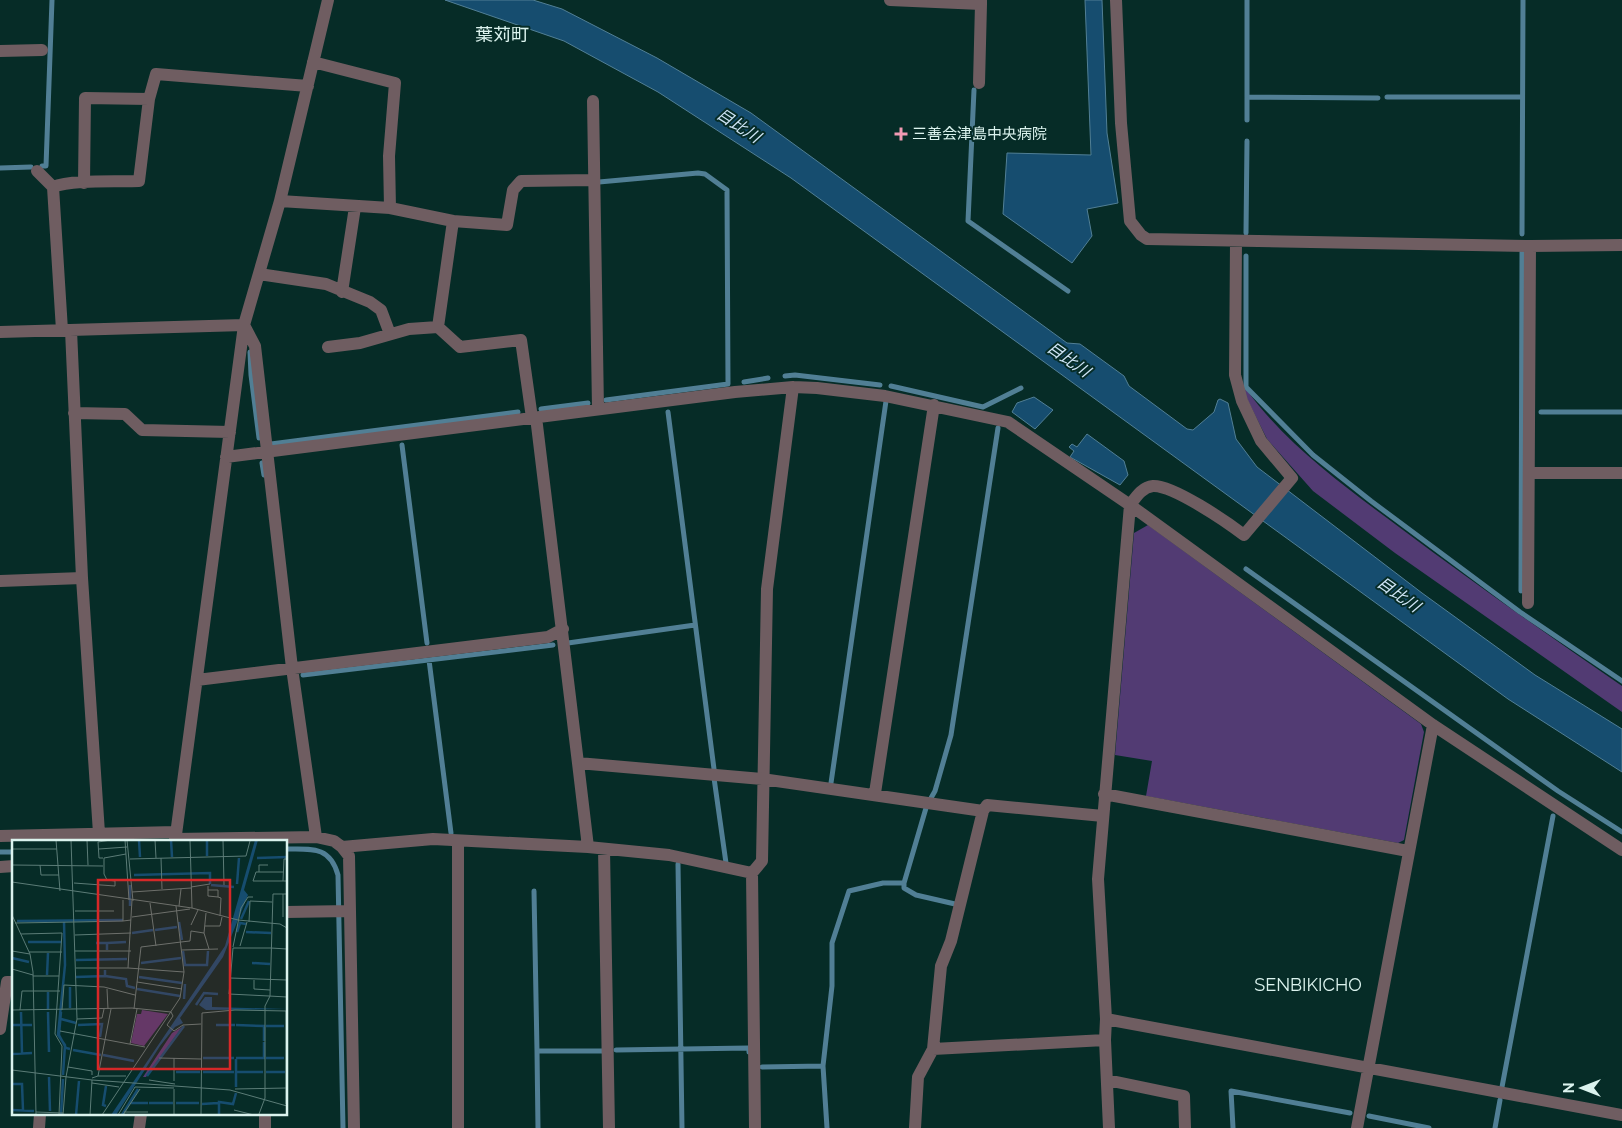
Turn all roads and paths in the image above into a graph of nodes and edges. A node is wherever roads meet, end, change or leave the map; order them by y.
1 (328, 0) edge
2 (890, 0) edge
3 (1116, 0) edge
4 (981, 2) edge
5 (42, 50) dead end
6 (0, 51) edge
7 (313, 62) junction
8 (979, 83) dead end
9 (308, 86) junction
10 (149, 99) junction
11 (593, 102) dead end
12 (37, 172) dead end
13 (594, 180) junction
14 (84, 183) junction
15 (53, 187) junction
16 (280, 201) junction
17 (355, 207) junction
18 (390, 208) junction
19 (453, 221) junction
20 (1236, 242) junction
21 (1622, 245) edge
22 (1530, 246) junction
23 (259, 274) junction
24 (342, 292) junction
25 (244, 325) junction
26 (438, 327) junction
27 (67, 330) junction
28 (0, 332) edge
29 (390, 334) junction
30 (328, 347) dead end
31 (792, 387) junction
32 (934, 405) junction
33 (598, 409) junction
34 (74, 413) junction
35 (534, 418) junction
36 (230, 432) junction
37 (268, 452) junction
38 (226, 457) junction
39 (1530, 472) junction
40 (1622, 473) edge
41 (1130, 505) junction
42 (82, 578) junction
43 (0, 581) edge
44 (1528, 603) dead end
45 (563, 629) junction
46 (292, 668) junction
47 (197, 680) junction
48 (1433, 725) junction
49 (578, 763) junction
50 (762, 778) junction
51 (875, 793) junction
52 (1104, 794) junction
53 (983, 810) junction
54 (1103, 816) junction
55 (99, 833) junction
56 (0, 836) edge
57 (316, 837) junction
58 (175, 838) edge
59 (458, 842) junction
60 (342, 847) junction
61 (588, 847) junction
62 (604, 848) junction
63 (1622, 850) edge
64 (1408, 851) junction
65 (752, 873) junction
66 (348, 911) junction
67 (288, 912) edge
68 (12, 982) edge
69 (1106, 1019) junction
70 (0, 1029) edge
71 (1105, 1040) junction
72 (933, 1049) junction
73 (1368, 1067) junction
74 (1107, 1080) junction
75 (1622, 1115) edge
76 (354, 1128) edge
77 (458, 1128) edge
78 (609, 1128) edge
79 (755, 1128) edge
80 (915, 1128) edge
81 (1109, 1128) edge
82 (1185, 1128) edge
83 (1357, 1128) edge

1 - 7 street
2 - 4 street
3 - 20 street
4 - 8 street
5 - 6 street
7 - 9 street
7 - 18 street
9 - 10 street
9 - 16 street
10 - 14 street
10 - 14 street
11 - 13 street
12 - 15 street
13 - 19 street
13 - 33 street
14 - 15 street
15 - 27 street
16 - 17 street
16 - 23 street
17 - 18 street
17 - 24 street
18 - 19 street
19 - 26 street
20 - 22 street
20 - 41 street
21 - 22 street
22 - 39 street
23 - 24 street
23 - 25 street
24 - 29 street
25 - 27 street
25 - 36 street
25 - 37 street
26 - 29 street
26 - 35 street
27 - 28 street
27 - 34 street
29 - 30 street
31 - 32 street
31 - 33 street
31 - 50 street
32 - 41 street
32 - 51 street
33 - 35 street
34 - 36 street
34 - 42 street
35 - 37 street
35 - 45 street
36 - 38 street
37 - 38 street
37 - 46 street
38 - 47 street
39 - 40 street
39 - 44 street
41 - 48 street
41 - 52 street
42 - 43 street
42 - 55 street
45 - 46 street
45 - 49 street
46 - 47 street
46 - 57 street
47 - 58 street
48 - 63 street
48 - 64 street
49 - 50 street
49 - 61 street
50 - 51 street
50 - 65 street
51 - 53 street
52 - 54 street
52 - 64 street
53 - 54 street
53 - 72 street
54 - 69 street
55 - 56 street
55 - 58 street
57 - 58 street
57 - 60 street
59 - 60 street
59 - 61 street
59 - 77 street
60 - 66 street
61 - 62 street
62 - 65 street
62 - 78 street
64 - 73 street
65 - 79 street
66 - 67 street
66 - 76 street
68 - 70 street
69 - 71 street
69 - 73 street
71 - 72 street
71 - 74 street
72 - 80 street
73 - 75 street
73 - 83 street
74 - 81 street
74 - 82 street

